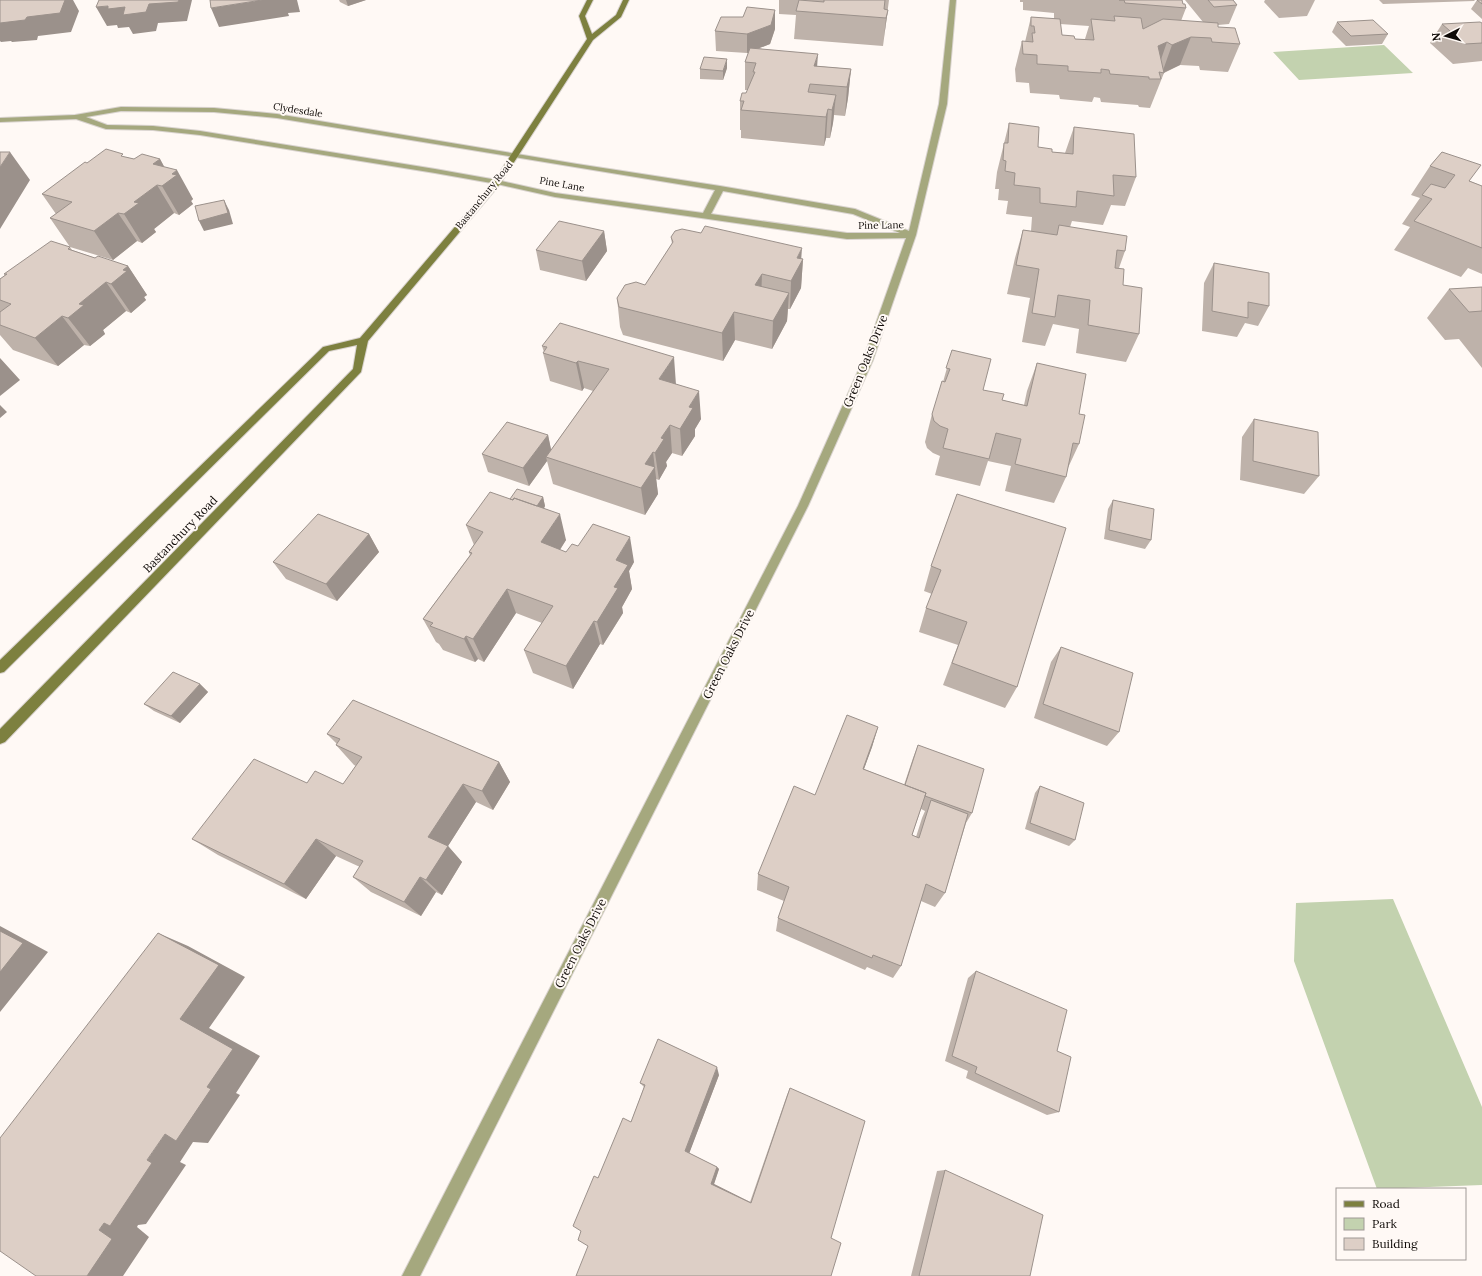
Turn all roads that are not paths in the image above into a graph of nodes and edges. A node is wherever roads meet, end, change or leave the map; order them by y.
1 (590, 0) edge
2 (626, 0) edge
3 (953, 0) edge
4 (590, 39) junction
5 (75, 116) junction
6 (0, 120) edge
7 (516, 155) junction
8 (497, 182) junction
9 (720, 188) junction
10 (706, 216) junction
11 (912, 236) junction
12 (363, 340) junction
13 (0, 668) edge
14 (0, 738) edge
15 (411, 1276) edge

1 - 4 main road
2 - 4 main road, Bastanchury Road
3 - 11 street, Green Oaks Drive
4 - 7 main road, Bastanchury Road
5 - 6 street, Clydesdale
5 - 7 street, Clydesdale
5 - 8 street, Clydesdale
7 - 8 main road, Bastanchury Road
7 - 9 street, Pine Lane
8 - 10 street, Pine Lane
8 - 12 main road, Bastanchury Road
9 - 10 street
9 - 11 street, Pine Lane
10 - 11 street, Pine Lane
11 - 15 street, Green Oaks Drive
12 - 13 main road
12 - 14 main road, Bastanchury Road

